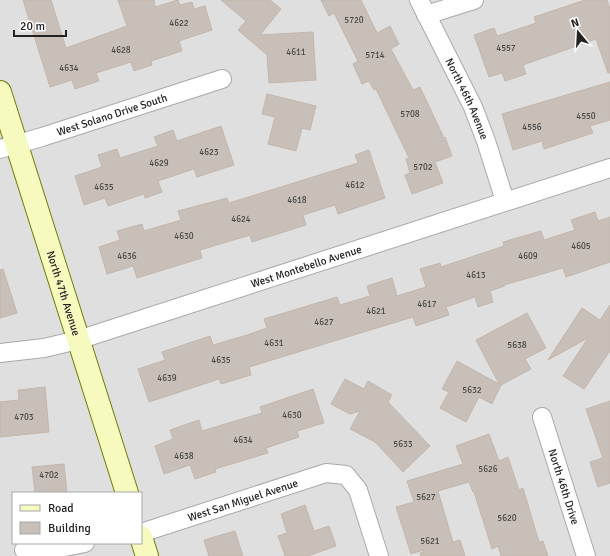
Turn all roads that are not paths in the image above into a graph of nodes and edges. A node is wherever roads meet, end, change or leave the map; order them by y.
1 (474, 0) edge
2 (423, 8) edge
3 (222, 79) dead end
4 (0, 92) edge
5 (8, 146) edge
6 (610, 168) edge
7 (505, 201) junction
8 (78, 340) junction
9 (0, 353) edge
10 (542, 416) dead end
11 (127, 492) edge
12 (142, 532) edge
13 (142, 539) edge
14 (80, 544) edge
15 (24, 550) dead end
16 (147, 556) edge
17 (379, 556) edge
18 (586, 556) edge

1 - 2 street
2 - 7 street, North 46th Avenue
3 - 5 street, West Solano Drive South
4 - 5 street, North 47th Avenue
5 - 8 street, North 47th Avenue
6 - 7 street, West Montebello Avenue
7 - 8 street, West Montebello Avenue
8 - 9 street, West Montebello Avenue
8 - 11 street, North 47th Avenue
10 - 18 street, North 46th Drive
12 - 17 street, West San Miguel Avenue
13 - 16 street
14 - 15 street

